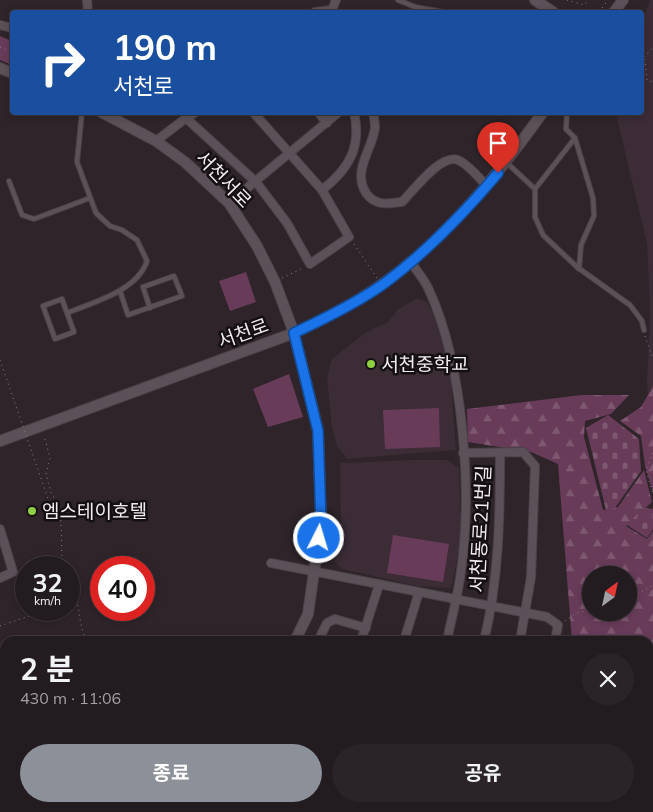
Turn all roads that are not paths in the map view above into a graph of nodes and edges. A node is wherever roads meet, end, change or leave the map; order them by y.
1 (398, 0) edge
2 (535, 0) edge
3 (432, 10) edge
4 (550, 10) edge
5 (82, 115) edge
6 (106, 115) edge
7 (191, 115) edge
8 (256, 115) edge
9 (320, 115) edge
10 (336, 115) edge
11 (354, 115) edge
12 (373, 115) edge
13 (541, 115) edge
14 (566, 115) edge
15 (186, 118) junction
16 (327, 123) junction
17 (575, 138) junction
18 (156, 142) junction
19 (291, 153) junction
20 (506, 162) junction
21 (9, 181) dead end
22 (256, 182) junction
23 (487, 186) junction
24 (535, 189) junction
25 (322, 190) junction
26 (90, 198) junction
27 (229, 204) junction
28 (410, 261) junction
29 (579, 269) junction
30 (120, 291) junction
31 (150, 308) junction
32 (67, 313) junction
33 (644, 330) road end
34 (294, 333) junction
35 (0, 442) edge
36 (463, 453) junction
37 (500, 454) junction
38 (0, 529) edge
39 (270, 563) dead end
40 (314, 572) junction
41 (0, 578) edge
42 (379, 585) junction
43 (419, 592) junction
44 (456, 599) junction
45 (492, 606) junction
46 (526, 613) junction
47 (366, 628) junction
48 (297, 636) edge
49 (320, 636) edge
50 (363, 636) edge
51 (406, 636) edge
52 (448, 636) edge
53 (485, 636) edge
54 (521, 636) edge
55 (556, 636) edge

1 - 3 lane
2 - 4 street
5 - 26 lane
6 - 18 street, 서천서로
7 - 15 street
8 - 19 street
9 - 16 street
10 - 16 street
11 - 25 street
12 - 23 street
13 - 20 street, 서천로
14 - 17 lane
15 - 18 street
15 - 22 street
16 - 19 street
17 - 24 lane
17 - 29 lane
18 - 27 street, 서천서로
19 - 22 street
19 - 25 street
20 - 23 street, 서천로
20 - 24 lane
21 - 26 lane
22 - 25 street
22 - 27 street
23 - 28 street, 서천로
24 - 29 lane
26 - 30 lane
27 - 34 street, 서천서로
28 - 34 street, 서천로
28 - 36 street, 서천동로21번길
29 - 33 lane
30 - 31 lane
30 - 32 lane
31 - 31 lane
32 - 32 lane
34 - 35 street, 서천로
34 - 40 street, 서천서로
36 - 37 street, 서천동로21번길
36 - 44 street, 서천동로21번길
37 - 45 street, 서천동로21번길
37 - 46 street, 서천동로21번길
38 - 41 street
39 - 40 street
40 - 42 street
40 - 48 street, 서천서로
42 - 43 street
42 - 47 street
43 - 44 street
43 - 51 street
44 - 45 street
44 - 52 street, 서천동로21번길
45 - 46 street, 서천동로21번길
45 - 53 street, 서천동로21번길
46 - 54 street, 서천동로21번길
46 - 55 street, 서천동로21번길
47 - 49 street
47 - 50 street

